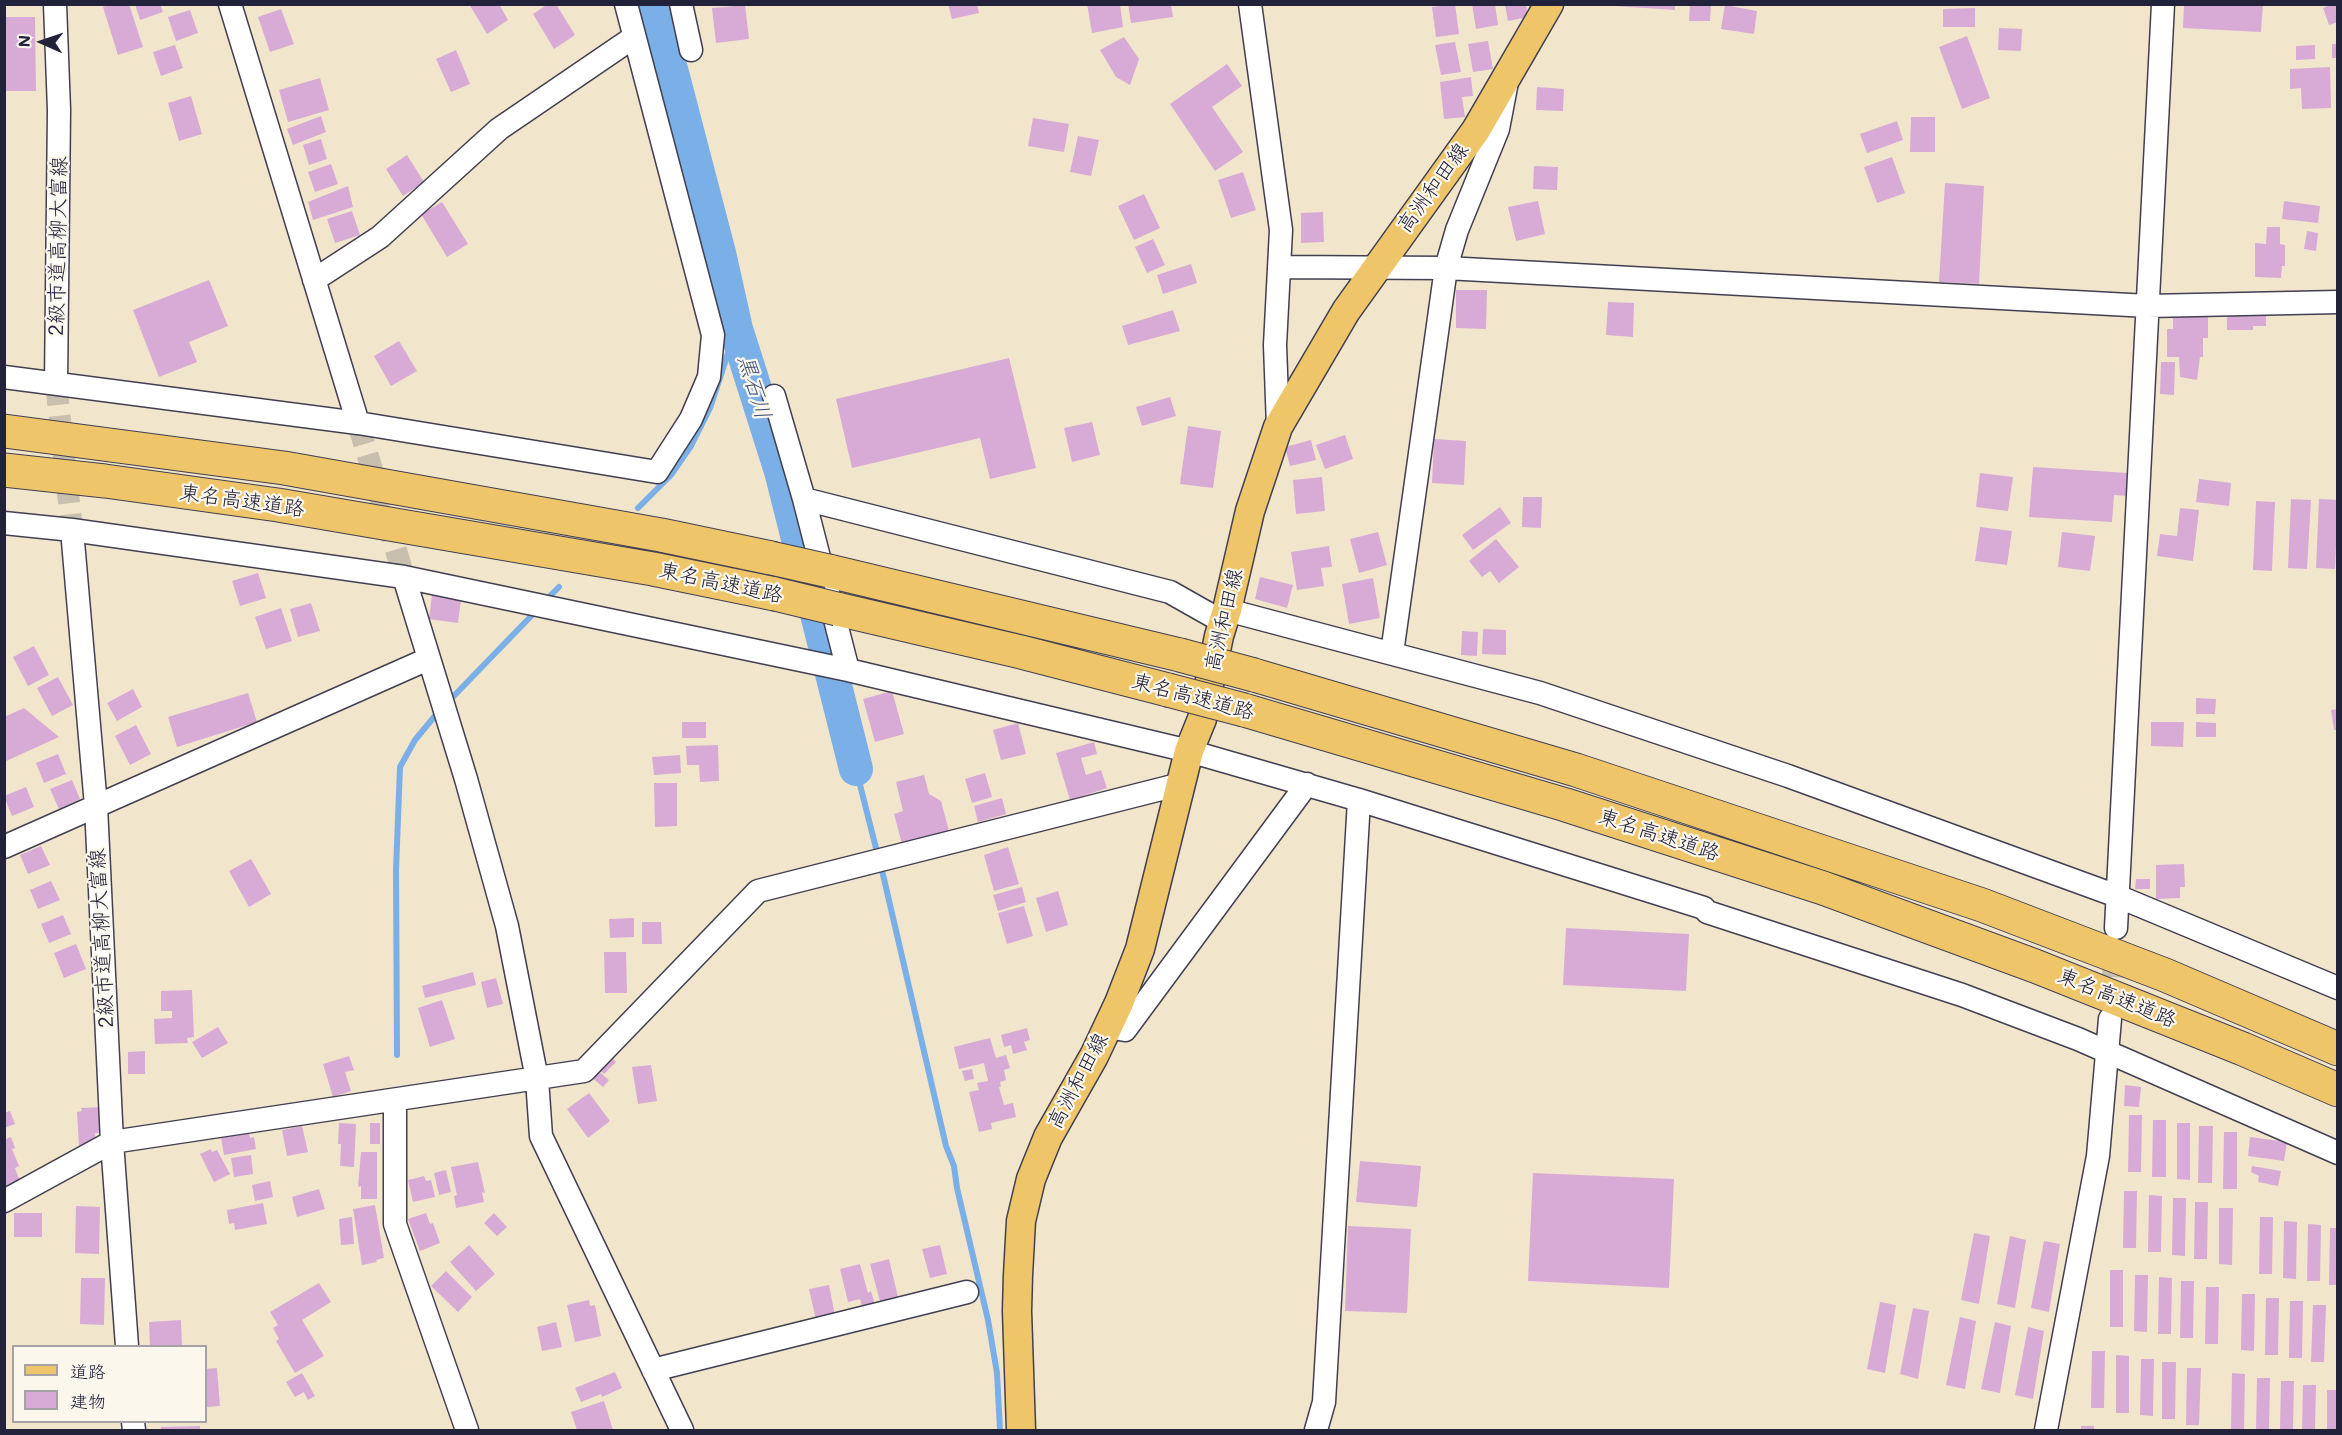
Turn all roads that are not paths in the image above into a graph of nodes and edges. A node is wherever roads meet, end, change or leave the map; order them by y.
1 (55, 4) edge
2 (230, 4) edge
3 (626, 4) edge
4 (681, 4) edge
5 (1250, 4) edge
6 (1550, 4) edge
7 (2163, 4) edge
8 (634, 37) junction
9 (691, 50) dead end
10 (1509, 75) junction
11 (1279, 267) junction
12 (1376, 268) junction
13 (1446, 268) junction
14 (314, 280) junction
15 (2337, 302) edge
16 (2148, 306) junction
17 (4, 377) edge
18 (56, 383) junction
19 (774, 396) dead end
20 (358, 423) junction
21 (1278, 427) junction
22 (4, 431) edge
23 (4, 470) edge
24 (804, 499) junction
25 (4, 523) edge
26 (72, 530) junction
27 (404, 577) junction
28 (1225, 616) junction
29 (1392, 653) junction
30 (428, 659) junction
31 (845, 669) junction
32 (1189, 750) junction
33 (1181, 784) junction
34 (1307, 784) junction
35 (1359, 800) junction
36 (96, 806) junction
37 (4, 847) edge
38 (2117, 896) junction
39 (2116, 928) tunnel mouth
40 (2337, 988) edge
41 (2110, 1019) tunnel mouth
42 (1107, 1027) junction
43 (2337, 1049) edge
44 (2108, 1052) junction
45 (537, 1079) junction
46 (2337, 1090) edge
47 (395, 1100) junction
48 (112, 1142) junction
49 (2337, 1154) edge
50 (4, 1201) edge
51 (967, 1292) dead end
52 (128, 1345) edge
53 (653, 1370) junction
54 (467, 1431) edge
55 (682, 1431) edge
56 (1021, 1431) edge
57 (1316, 1431) edge
58 (2046, 1431) edge

1 - 18 street, 2級市道高柳大富線
2 - 14 street
3 - 8 street
4 - 9 street
5 - 11 street
6 - 10 main road, 高洲和田線
7 - 16 street
8 - 14 street
8 - 20 street
10 - 12 main road, 高洲和田線
10 - 13 street
11 - 12 street
11 - 21 street
12 - 13 street
12 - 21 main road, 高洲和田線
13 - 16 street
13 - 29 street
14 - 20 street
15 - 16 street
16 - 38 street
17 - 18 street
18 - 20 street
19 - 24 street
21 - 28 main road, 高洲和田線
22 - 43 highway, 東名高速道路, bridge
23 - 46 highway, 東名高速道路, bridge
24 - 28 street
24 - 31 street
25 - 26 street
26 - 27 street
26 - 36 street, 2級市道高柳大富線
27 - 30 street
27 - 31 street
28 - 29 street
28 - 32 main road, 高洲和田線
29 - 38 street
30 - 36 street
30 - 45 street
31 - 32 street
32 - 33 main road, 高洲和田線
32 - 34 street
33 - 42 main road, 高洲和田線
33 - 45 street
34 - 35 street
34 - 42 street
35 - 44 street
35 - 57 street
36 - 37 street
36 - 48 street, 2級市道高柳大富線
38 - 39 street
38 - 40 street
41 - 44 street
42 - 56 main road, 高洲和田線
44 - 49 street
44 - 58 street
45 - 47 street
45 - 53 street
47 - 48 street
47 - 54 street
48 - 50 street
48 - 52 street, 2級市道高柳大富線
51 - 53 street
53 - 55 street

